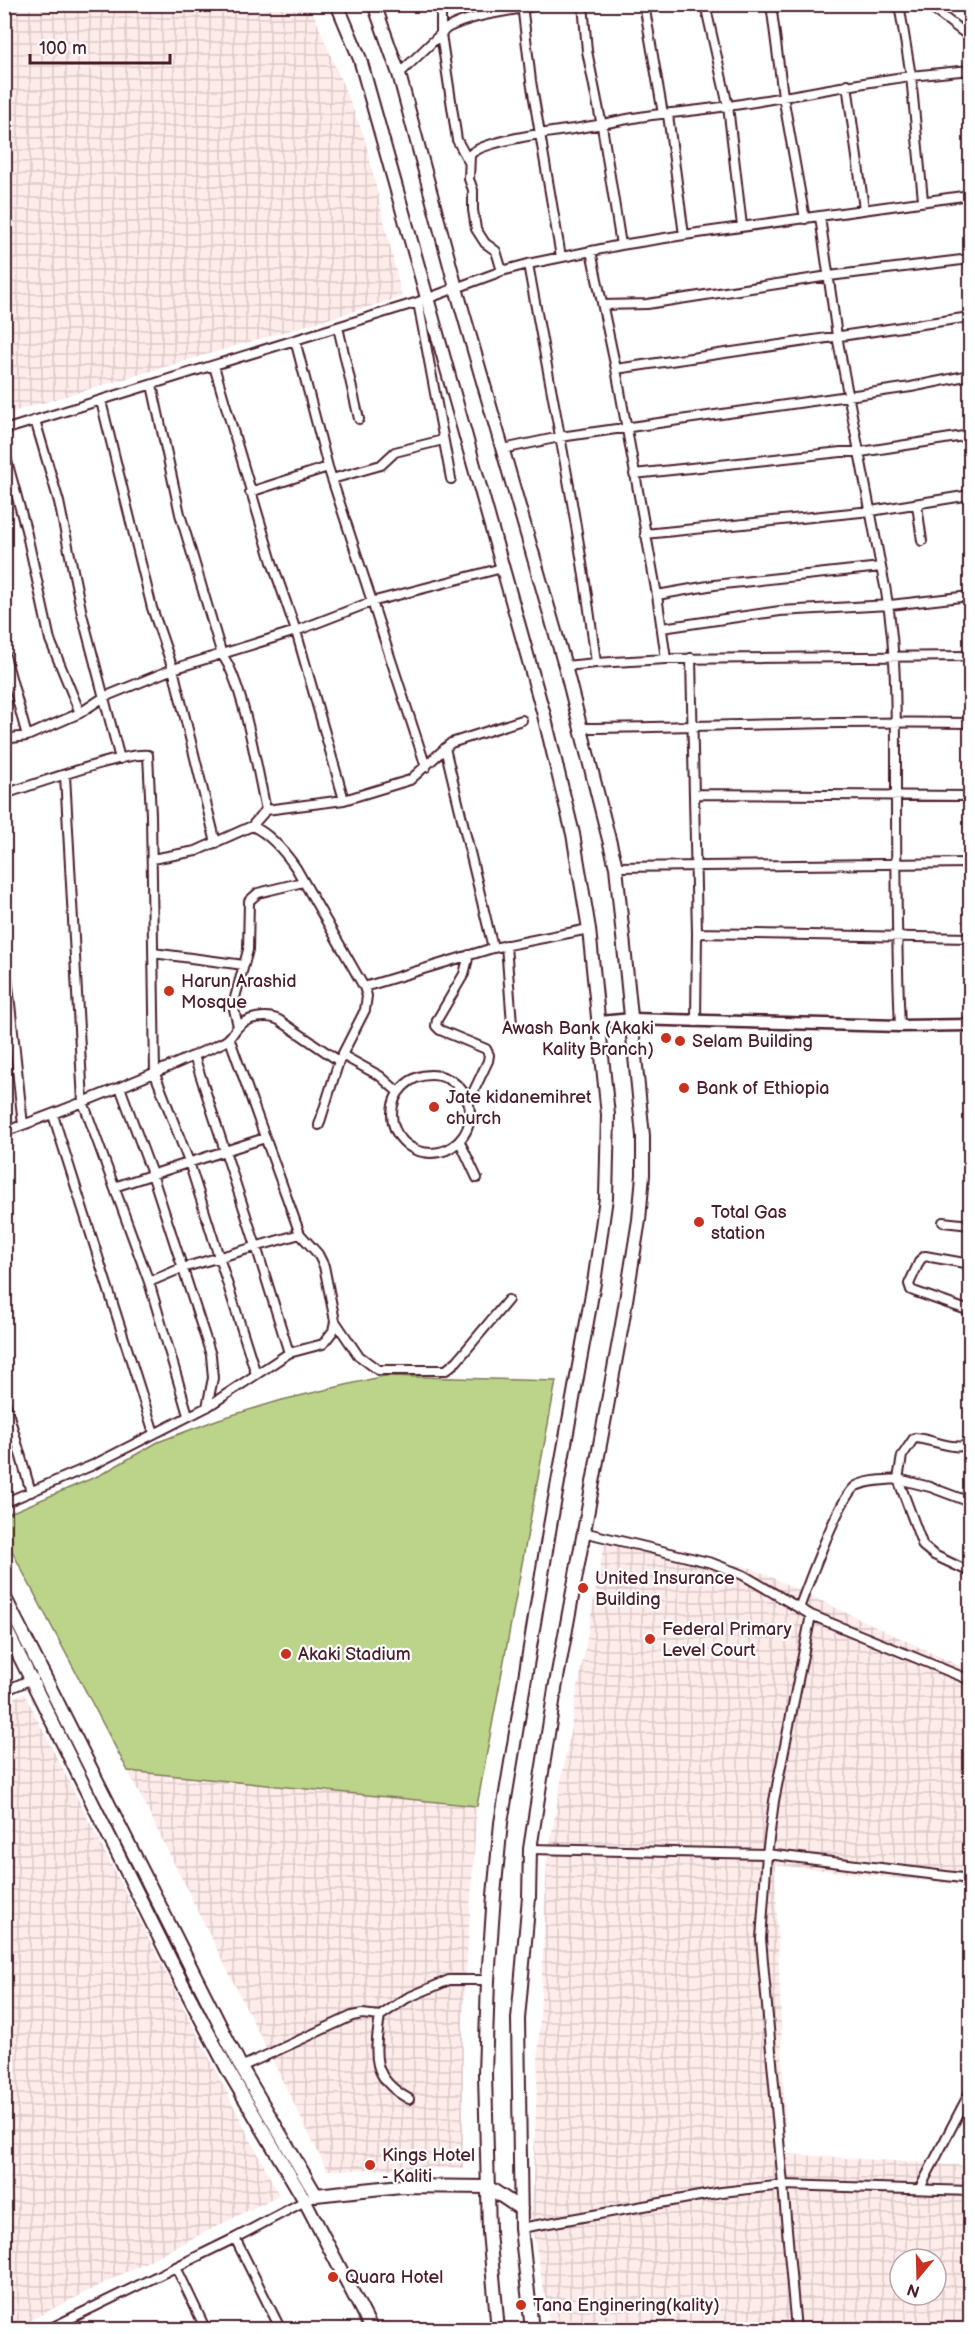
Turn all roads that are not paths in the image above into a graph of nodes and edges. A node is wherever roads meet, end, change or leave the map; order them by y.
1 (337, 4) edge
2 (374, 4) edge
3 (441, 4) edge
4 (545, 4) edge
5 (583, 4) edge
6 (644, 4) edge
7 (705, 4) edge
8 (771, 4) edge
9 (899, 4) edge
10 (926, 4) edge
11 (522, 7) edge
12 (441, 34) junction
13 (970, 37) edge
14 (970, 70) edge
15 (399, 74) junction
16 (911, 76) junction
17 (847, 84) junction
18 (783, 96) junction
19 (728, 106) junction
20 (666, 114) junction
21 (602, 126) junction
22 (540, 134) junction
23 (468, 162) junction
24 (970, 195) edge
25 (923, 200) junction
26 (864, 209) junction
27 (820, 217) junction
28 (805, 219) junction
29 (742, 226) junction
30 (684, 235) junction
31 (621, 245) junction
32 (591, 251) junction
33 (561, 256) junction
34 (970, 258) edge
35 (528, 264) junction
36 (502, 271) junction
37 (829, 276) junction
38 (456, 288) junction
39 (423, 300) junction
40 (603, 305) junction
41 (970, 317) edge
42 (338, 327) junction
43 (837, 336) junction
44 (295, 340) junction
45 (214, 366) junction
46 (616, 369) junction
47 (970, 375) edge
48 (152, 385) junction
49 (849, 396) junction
50 (101, 401) junction
51 (359, 419) dead end
52 (35, 420) junction
53 (626, 428) junction
54 (4, 430) edge
55 (970, 435) edge
56 (560, 437) junction
57 (443, 440) junction
58 (503, 448) junction
59 (4, 450) edge
60 (861, 452) junction
61 (328, 467) junction
62 (634, 474) junction
63 (332, 479) junction
64 (452, 479) dead end
65 (250, 492) junction
66 (970, 495) edge
67 (917, 505) junction
68 (871, 511) junction
69 (645, 534) junction
70 (922, 541) dead end
71 (880, 567) junction
72 (502, 568) junction
73 (657, 595) junction
74 (970, 596) edge
75 (371, 602) junction
76 (890, 605) junction
77 (662, 628) junction
78 (296, 631) junction
79 (4, 652) edge
80 (222, 655) junction
81 (895, 656) junction
82 (970, 656) edge
83 (691, 658) junction
84 (666, 659) junction
85 (596, 663) junction
86 (565, 666) junction
87 (173, 669) junction
88 (104, 697) junction
89 (80, 713) junction
90 (522, 720) dead end
91 (896, 721) junction
92 (970, 723) edge
93 (583, 728) junction
94 (694, 728) junction
95 (27, 736) junction
96 (4, 739) edge
97 (445, 748) junction
98 (120, 759) junction
99 (426, 767) junction
100 (65, 775) junction
101 (4, 794) edge
102 (694, 794) junction
103 (896, 795) junction
104 (970, 796) edge
105 (344, 800) junction
106 (266, 810) junction
107 (252, 826) junction
108 (216, 843) junction
109 (152, 859) junction
110 (970, 864) edge
111 (695, 865) junction
112 (896, 865) junction
113 (616, 867) junction
114 (303, 882) junction
115 (589, 929) junction
116 (697, 933) junction
117 (896, 937) junction
118 (970, 938) edge
119 (506, 945) junction
120 (4, 948) edge
121 (493, 948) junction
122 (153, 953) junction
123 (469, 955) junction
124 (244, 965) junction
125 (364, 987) junction
126 (632, 1019) junction
127 (600, 1022) junction
128 (696, 1022) junction
129 (512, 1024) dead end
130 (970, 1025) edge
131 (238, 1026) junction
132 (900, 1026) junction
133 (230, 1040) junction
134 (194, 1056) junction
135 (340, 1058) junction
136 (155, 1074) junction
137 (120, 1087) junction
138 (398, 1092) junction
139 (469, 1101) junction
140 (83, 1102) junction
141 (53, 1115) junction
142 (23, 1125) junction
143 (319, 1125) dead end
144 (4, 1132) edge
145 (265, 1138) junction
146 (460, 1142) junction
147 (224, 1151) junction
148 (189, 1162) junction
149 (152, 1174) junction
150 (477, 1178) dead end
151 (114, 1187) junction
152 (943, 1222) dead end
153 (970, 1225) edge
154 (300, 1234) junction
155 (256, 1246) junction
156 (221, 1257) junction
157 (970, 1264) edge
158 (182, 1268) junction
159 (148, 1281) junction
160 (508, 1300) dead end
161 (970, 1311) edge
162 (335, 1321) junction
163 (288, 1353) junction
164 (256, 1374) junction
165 (4, 1398) edge
166 (207, 1407) junction
167 (188, 1415) junction
168 (154, 1433) junction
169 (970, 1442) edge
170 (898, 1479) junction
171 (31, 1492) junction
172 (970, 1502) edge
173 (4, 1503) edge
174 (582, 1532) junction
175 (970, 1572) edge
176 (4, 1596) edge
177 (798, 1608) junction
178 (811, 1615) junction
179 (4, 1625) edge
180 (44, 1674) junction
181 (31, 1679) junction
182 (970, 1680) edge
183 (4, 1691) edge
184 (530, 1849) junction
185 (766, 1854) junction
186 (970, 1879) edge
187 (488, 1980) junction
188 (380, 2016) junction
189 (241, 2067) junction
190 (970, 2092) edge
191 (409, 2099) dead end
192 (784, 2185) junction
193 (488, 2187) junction
194 (920, 2188) junction
195 (970, 2191) edge
196 (311, 2198) junction
197 (521, 2209) junction
198 (521, 2228) junction
199 (235, 2238) junction
200 (176, 2267) junction
201 (60, 2327) edge
202 (47, 2330) edge
203 (207, 2330) edge
204 (281, 2330) edge
205 (372, 2330) edge
206 (498, 2330) edge
207 (532, 2330) edge
208 (796, 2330) edge

1 - 39 main road
2 - 15 main road
3 - 12 street
4 - 11 street
5 - 21 street
6 - 20 street
7 - 19 street
8 - 18 street
9 - 16 street
10 - 13 street
11 - 12 street
11 - 22 street
12 - 15 street
12 - 23 street
14 - 16 street
15 - 38 main road
16 - 17 street
16 - 25 street
17 - 18 street
17 - 26 street
18 - 19 street
18 - 28 street
19 - 20 street
19 - 29 street
20 - 21 street
20 - 30 street
21 - 22 street
21 - 31 street
22 - 23 street
22 - 33 street
23 - 36 street
24 - 25 street
25 - 26 street
26 - 27 street
27 - 28 street
27 - 37 street
28 - 29 street
29 - 30 street
30 - 31 street
31 - 32 street
32 - 33 street
32 - 40 street
33 - 35 street
34 - 37 street
35 - 36 street
35 - 56 street
36 - 38 street
37 - 40 street
37 - 43 street
38 - 39 street
38 - 58 main road
39 - 42 street
39 - 57 street
39 - 72 main road
40 - 46 street
41 - 43 street
42 - 44 street
42 - 51 street
43 - 46 street
43 - 49 street
44 - 45 street
44 - 61 street
45 - 48 street
45 - 65 street
46 - 53 street
47 - 49 street
48 - 50 street
48 - 80 street
49 - 53 street
49 - 60 street
50 - 52 street
50 - 87 street
52 - 54 street
52 - 88 street
53 - 56 street
53 - 62 street
55 - 60 street
56 - 58 street
56 - 85 street
57 - 63 street
57 - 64 street
58 - 86 main road
59 - 89 street
60 - 62 street
60 - 68 street
61 - 63 street
61 - 65 street
62 - 69 street
63 - 75 street
65 - 78 street
66 - 67 street
67 - 68 street
67 - 70 street
68 - 69 street
68 - 71 street
69 - 73 street
71 - 73 street
71 - 76 street
72 - 75 street
72 - 115 main road
73 - 77 street
74 - 76 street
75 - 78 street
75 - 99 street
76 - 77 street
76 - 81 street
77 - 84 street
78 - 80 street
78 - 105 street
79 - 95 street
80 - 87 street
80 - 106 street
81 - 82 street
81 - 83 street
81 - 91 street
83 - 84 street
83 - 94 street
84 - 85 street
85 - 86 street
86 - 93 main road
87 - 88 street
87 - 108 street
88 - 89 street
88 - 98 street
89 - 95 street
90 - 97 street
91 - 92 street
91 - 94 street
91 - 103 street
93 - 94 street
93 - 113 main road
94 - 102 street
95 - 96 street
97 - 99 street
97 - 121 street
98 - 100 street
98 - 109 street
99 - 105 street
100 - 101 street
100 - 140 street
102 - 103 street
102 - 111 street
103 - 104 street
103 - 112 street
105 - 106 street
106 - 107 street
107 - 108 street
107 - 114 street
108 - 109 street
109 - 122 street
110 - 112 street
111 - 112 street
111 - 113 street
111 - 116 street
112 - 117 street
113 - 126 main road
114 - 124 street
114 - 125 street
115 - 119 street
115 - 127 main road
116 - 117 street
116 - 128 street
117 - 118 street
117 - 132 street
119 - 121 street
119 - 129 street
120 - 142 street
121 - 123 street
122 - 124 street
122 - 136 street
123 - 125 street
123 - 139 street
124 - 131 street
125 - 135 street
126 - 127 street
126 - 128 street
126 - 174 main road
127 - 187 main road
128 - 132 street
130 - 132 street
131 - 133 street
131 - 135 street
133 - 134 street
133 - 145 street
134 - 136 street
134 - 147 street
135 - 138 street
135 - 143 street
136 - 137 street
136 - 148 street
137 - 140 street
137 - 149 street
138 - 139 street
138 - 146 street
139 - 146 street
140 - 141 street
140 - 151 street
141 - 142 street
141 - 168 street
142 - 144 street
145 - 147 street
145 - 154 street
146 - 150 street
147 - 148 street
147 - 155 street
148 - 149 street
148 - 156 street
149 - 151 street
149 - 158 street
151 - 159 street
152 - 153 street
154 - 155 street
154 - 162 street
155 - 156 street
155 - 163 street
156 - 158 street
156 - 164 street
157 - 161 street
158 - 159 street
158 - 166 street
159 - 167 street
160 - 162 street
162 - 163 street
163 - 164 street
164 - 166 street
165 - 171 street
166 - 167 street
167 - 168 street
168 - 171 street
169 - 170 street
170 - 172 street
170 - 175 street
170 - 177 street
171 - 173 street
174 - 177 street
174 - 184 main road
176 - 180 main road
177 - 178 street
178 - 182 street
178 - 185 street
179 - 181 main road
180 - 181 street
180 - 189 main road
181 - 183 street
181 - 196 main road
184 - 185 street
184 - 197 main road
185 - 186 street
185 - 192 street
187 - 188 street
187 - 193 main road
188 - 189 street
188 - 191 street
189 - 196 main road
190 - 194 street
192 - 194 street
192 - 198 street
192 - 208 street
193 - 196 main road
193 - 197 main road
193 - 206 main road
194 - 195 street
196 - 199 street
196 - 205 main road
197 - 198 main road
198 - 207 main road
199 - 200 street
199 - 204 street
200 - 201 street
200 - 203 street
201 - 202 street

